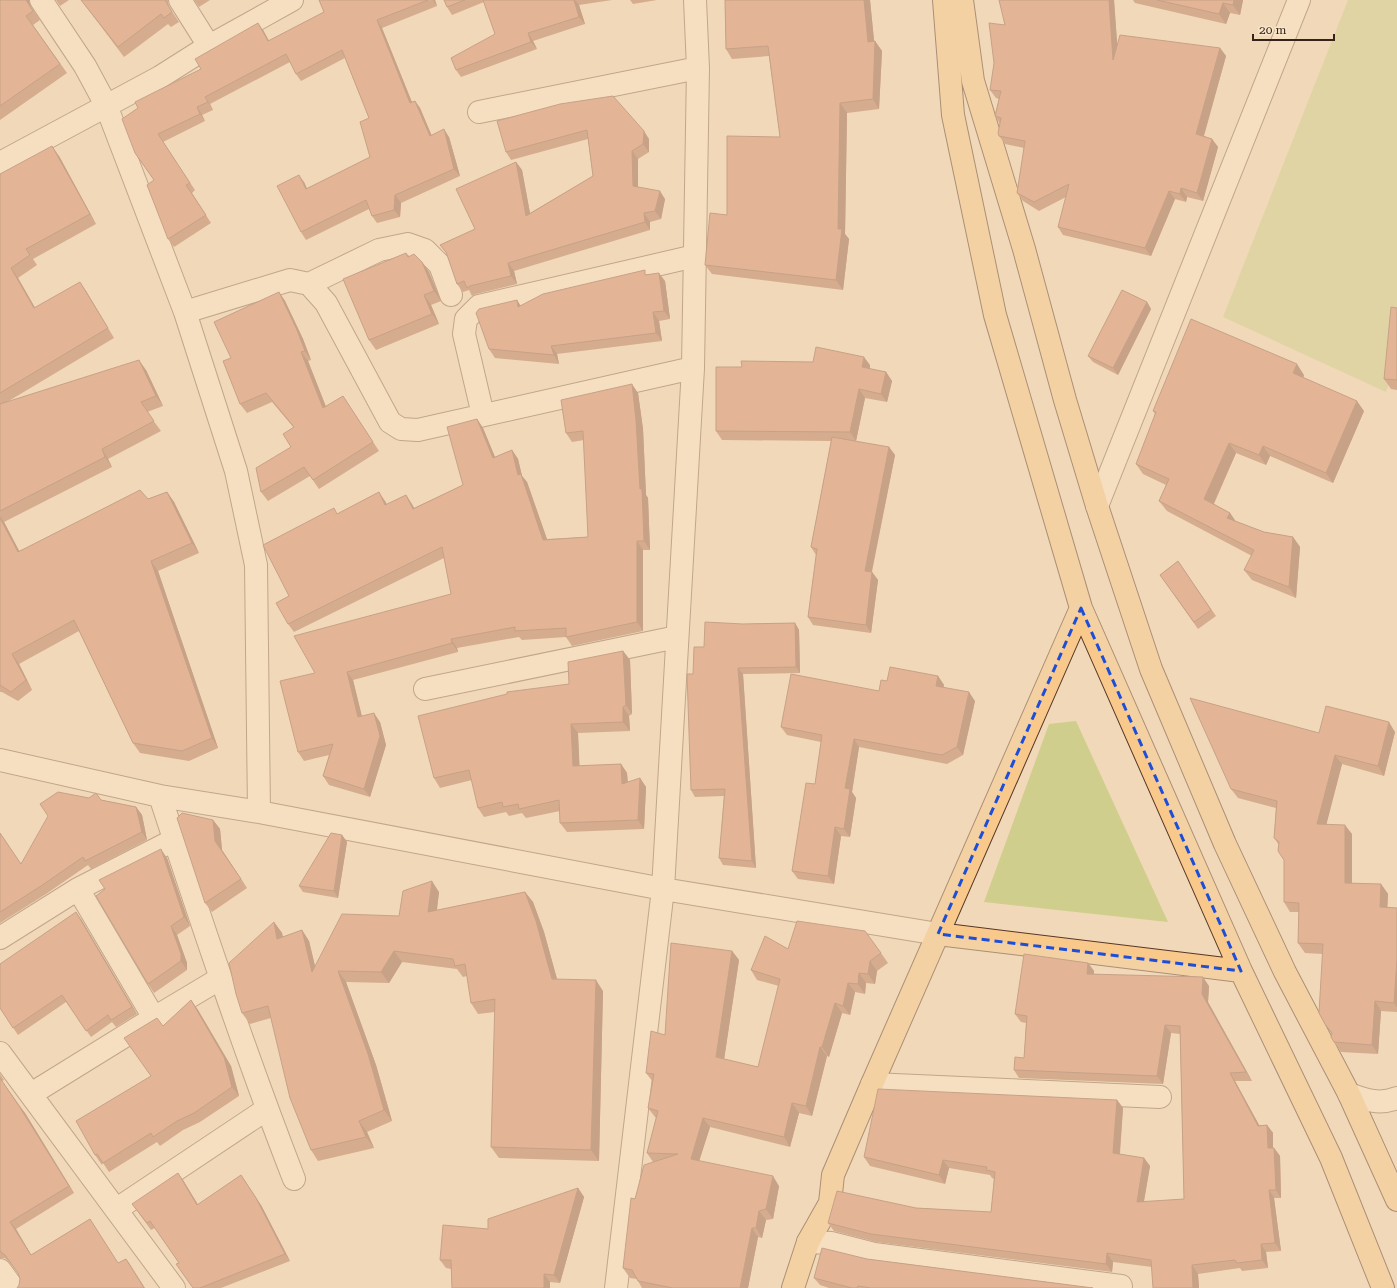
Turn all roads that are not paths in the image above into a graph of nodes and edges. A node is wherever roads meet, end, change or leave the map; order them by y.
1 (41, 0) edge
2 (180, 0) edge
3 (292, 0) edge
4 (695, 0) edge
5 (944, 0) edge
6 (962, 0) edge
7 (1299, 0) edge
8 (209, 46) junction
9 (698, 68) junction
10 (106, 105) junction
11 (479, 112) dead end
12 (0, 163) edge
13 (695, 256) junction
14 (309, 284) junction
15 (452, 295) dead end
16 (185, 312) junction
17 (693, 368) junction
18 (483, 415) junction
19 (1097, 506) junction
20 (1081, 608) junction
21 (677, 637) junction
22 (425, 689) dead end
23 (0, 760) edge
24 (160, 796) junction
25 (259, 812) junction
26 (174, 840) junction
27 (78, 889) junction
28 (663, 889) junction
29 (938, 934) junction
30 (0, 938) edge
31 (1241, 971) junction
32 (221, 978) junction
33 (154, 1018) junction
34 (0, 1053) edge
35 (872, 1084) junction
36 (31, 1094) junction
37 (1349, 1094) junction
38 (1160, 1097) dead end
39 (1397, 1098) edge
40 (267, 1109) junction
41 (294, 1179) dead end
42 (1397, 1200) edge
43 (117, 1209) junction
44 (808, 1242) junction
45 (0, 1270) edge
46 (1121, 1286) dead end
47 (12, 1288) edge
48 (174, 1288) edge
49 (616, 1288) edge
50 (793, 1288) edge
51 (1383, 1288) edge

1 - 10 street
2 - 8 street
3 - 8 street
4 - 9 street
5 - 20 main road
6 - 19 main road
7 - 19 street
8 - 10 street
9 - 11 street
9 - 13 street
10 - 12 street
10 - 16 street
13 - 17 street
13 - 18 street
14 - 15 street
14 - 16 street
14 - 18 street
16 - 25 street
17 - 18 street
17 - 21 street
19 - 37 main road
20 - 29 main road
20 - 31 main road
21 - 22 street
21 - 28 street
23 - 24 street
24 - 25 street
24 - 26 street
25 - 28 street
26 - 27 street
26 - 32 street
27 - 30 street
27 - 33 street
28 - 29 street
28 - 49 street
29 - 31 main road
29 - 35 main road
31 - 51 main road
32 - 33 street
32 - 40 street
33 - 36 street
34 - 36 street
35 - 38 street
35 - 44 main road
36 - 43 street
37 - 39 street
37 - 42 main road
40 - 41 street
40 - 43 street
43 - 48 street
44 - 46 street
44 - 50 main road
45 - 47 street

